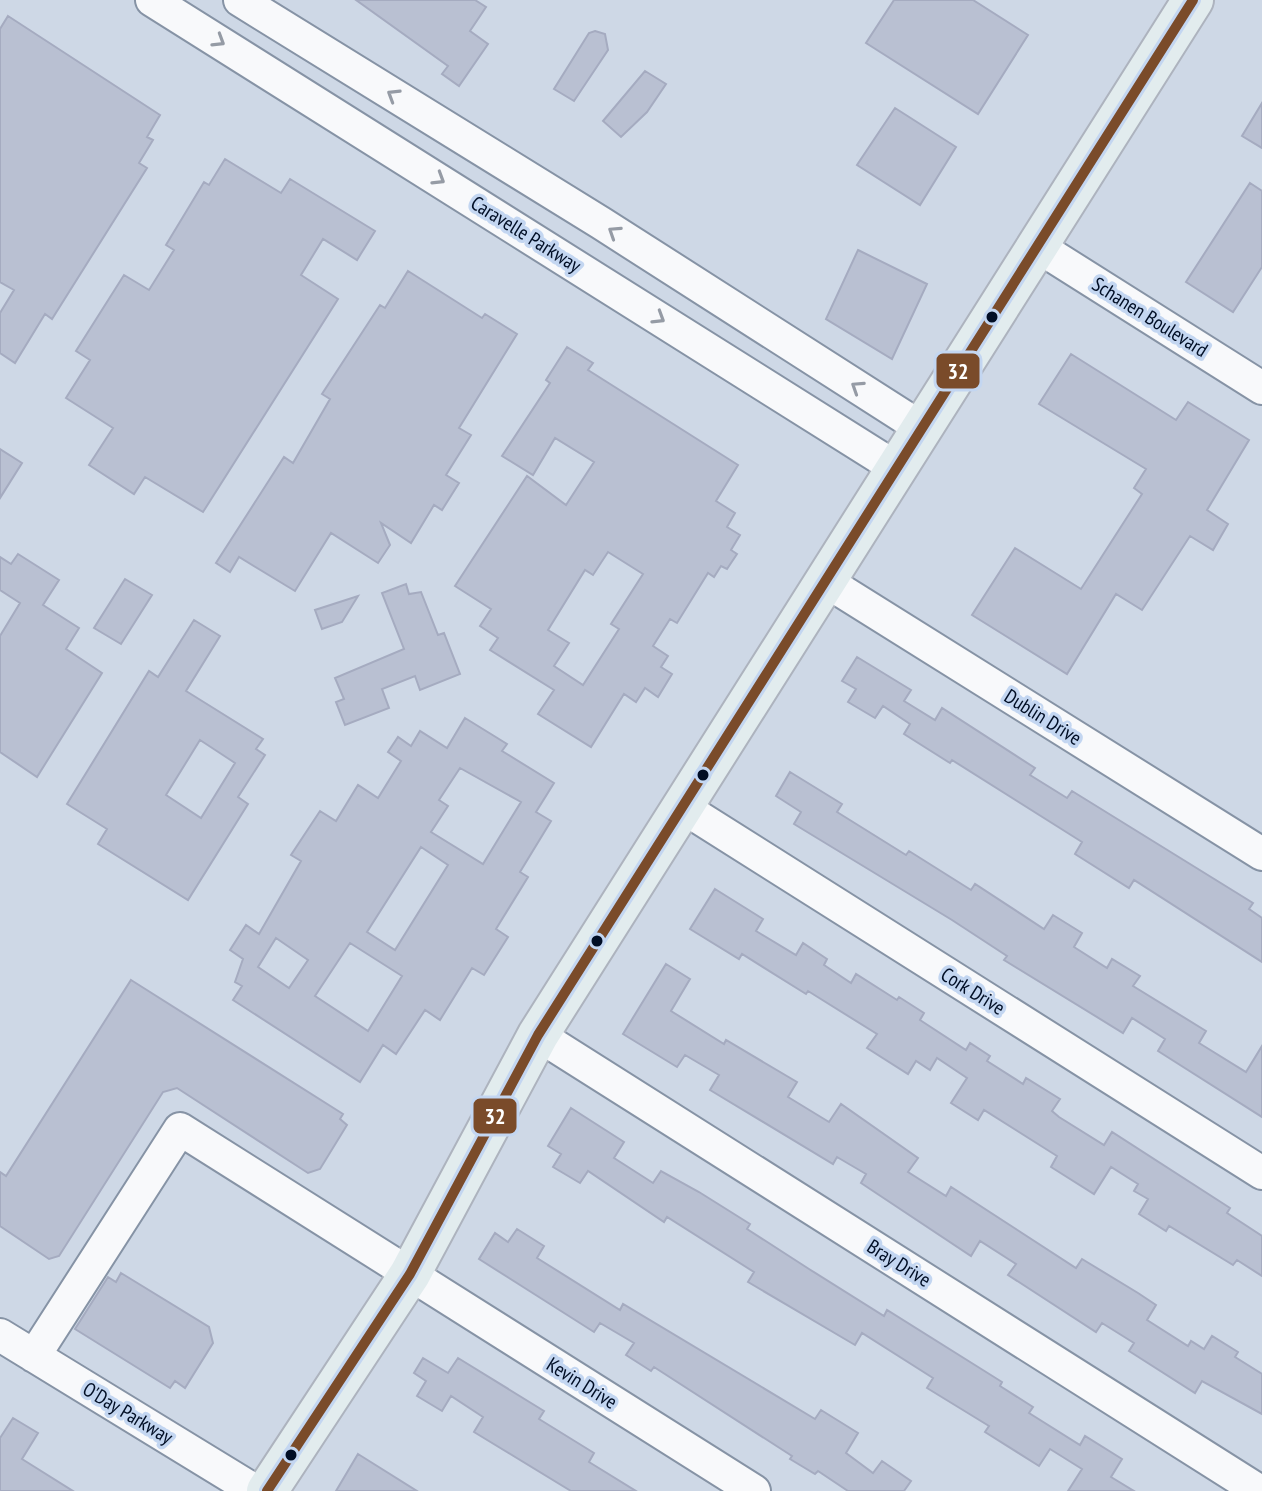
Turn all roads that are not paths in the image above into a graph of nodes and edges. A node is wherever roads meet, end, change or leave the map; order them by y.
1 (152, 0) edge
2 (240, 0) edge
3 (1193, 0) edge
4 (1037, 246) junction
5 (1262, 388) edge
6 (923, 429) junction
7 (898, 469) junction
8 (824, 580) junction
9 (684, 808) junction
10 (1262, 854) edge
11 (538, 1035) junction
12 (1262, 1173) edge
13 (410, 1274) junction
14 (0, 1335) edge
15 (34, 1356) junction
16 (255, 1491) edge
17 (267, 1491) edge
18 (754, 1491) edge
19 (1259, 1491) edge

1 -> 7 street, Caravelle Parkway
6 -> 2 street
3 - 4 main road
4 - 5 street, Schanen Boulevard
4 - 6 main road
6 - 7 main road
7 - 8 main road
8 - 9 main road
8 - 10 street, Dublin Drive
9 - 11 main road
9 - 12 street, Cork Drive
11 - 13 main road
11 - 19 street, Bray Drive
13 - 15 street, Kevin Drive
13 - 17 main road
13 - 18 street, Kevin Drive
14 - 15 street, O'Day Parkway
15 - 16 street, O'Day Parkway

